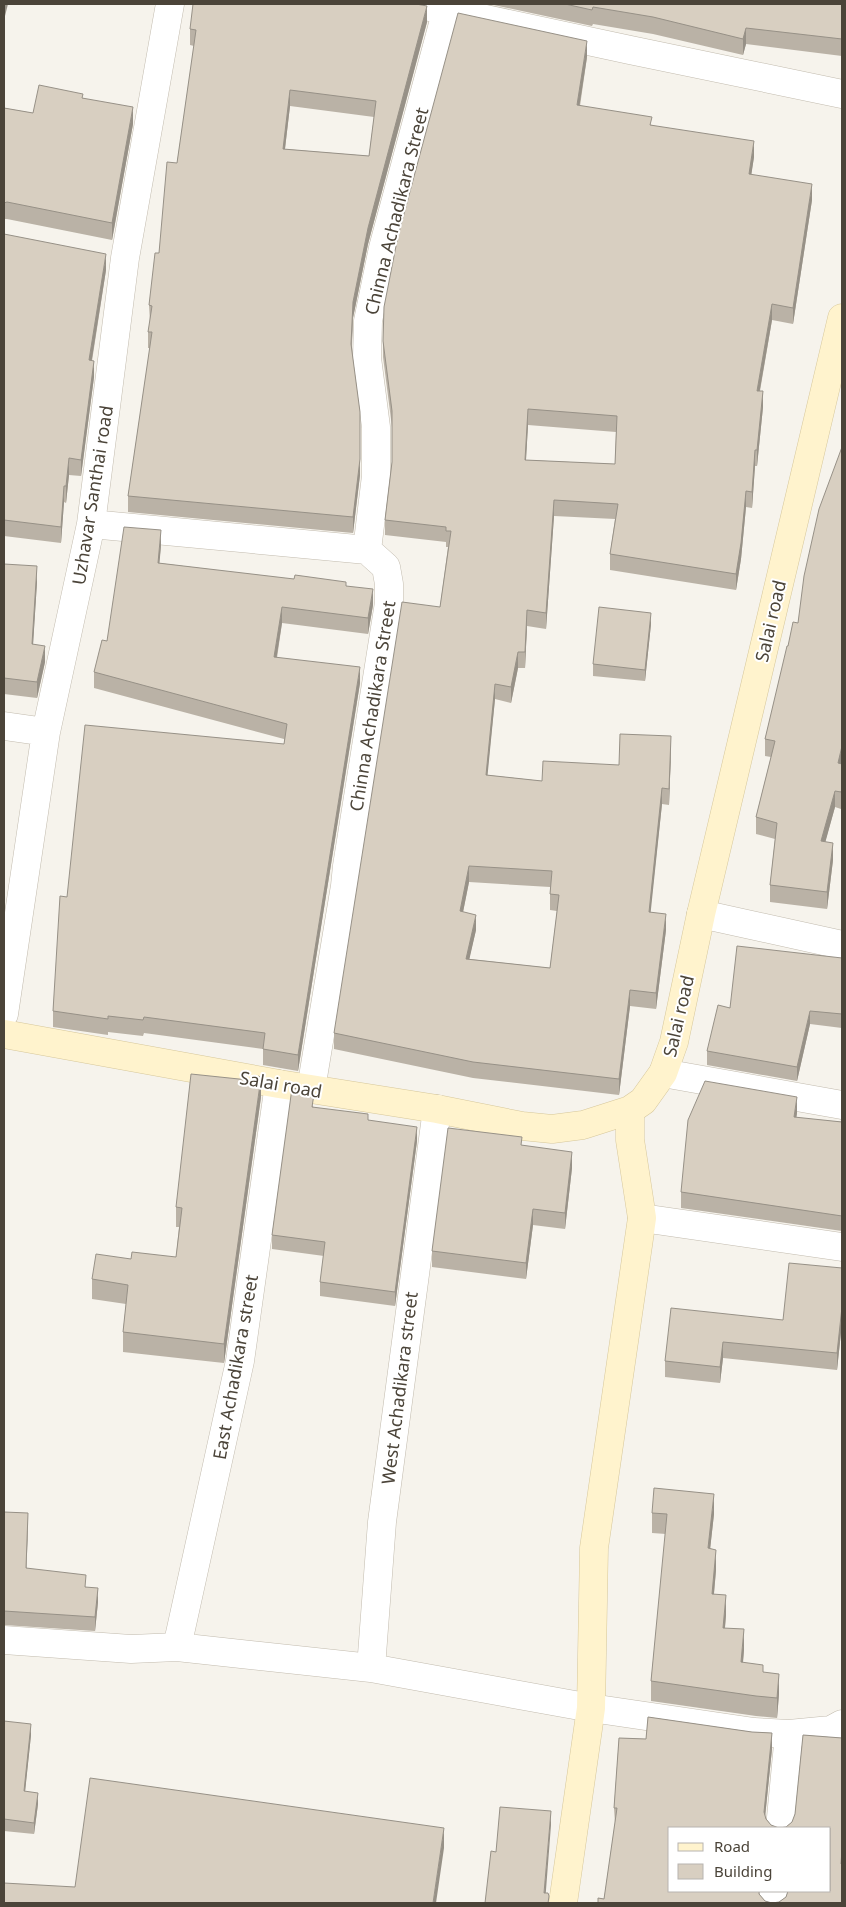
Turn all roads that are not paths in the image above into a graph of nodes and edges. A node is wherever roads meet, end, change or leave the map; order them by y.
1 (170, 4) edge
2 (416, 4) edge
3 (447, 9) junction
4 (477, 10) edge
5 (842, 94) edge
6 (97, 253) edge
7 (125, 258) junction
8 (842, 318) edge
9 (91, 524) junction
10 (367, 550) junction
11 (4, 726) edge
12 (46, 732) junction
13 (701, 914) junction
14 (842, 945) edge
15 (4, 1014) edge
16 (4, 1034) edge
17 (664, 1072) junction
18 (279, 1084) junction
19 (310, 1089) junction
20 (842, 1105) edge
21 (437, 1109) junction
22 (630, 1110) junction
23 (642, 1218) junction
24 (842, 1247) edge
25 (4, 1640) edge
26 (177, 1647) junction
27 (371, 1668) junction
28 (592, 1708) junction
29 (842, 1724) edge
30 (788, 1734) junction
31 (780, 1827) edge
32 (562, 1903) edge

1 - 7 street, Uzhavar Santhai road
2 - 3 street
3 - 4 street
3 - 10 street, Chinna Achadikara Street
4 - 5 street
6 - 7 street
7 - 9 street, Uzhavar Santhai road
8 - 13 main road, Salai road
9 - 10 street
9 - 12 street, Uzhavar Santhai road
10 - 19 street, Chinna Achadikara Street
11 - 12 street
12 - 15 street, Uzhavar Santhai road
13 - 14 street
13 - 17 main road, Salai road
16 - 18 main road, Salai road
17 - 20 street
17 - 22 main road, Salai road
18 - 19 main road, Salai road
18 - 26 street, East Achadikara street
19 - 21 main road, Salai road
21 - 22 main road, Salai road
21 - 27 street, West Achadikara street
22 - 23 main road
23 - 24 street
23 - 28 main road
25 - 26 street
26 - 27 street
27 - 28 street
28 - 30 street
28 - 32 main road
29 - 30 street
30 - 31 street

